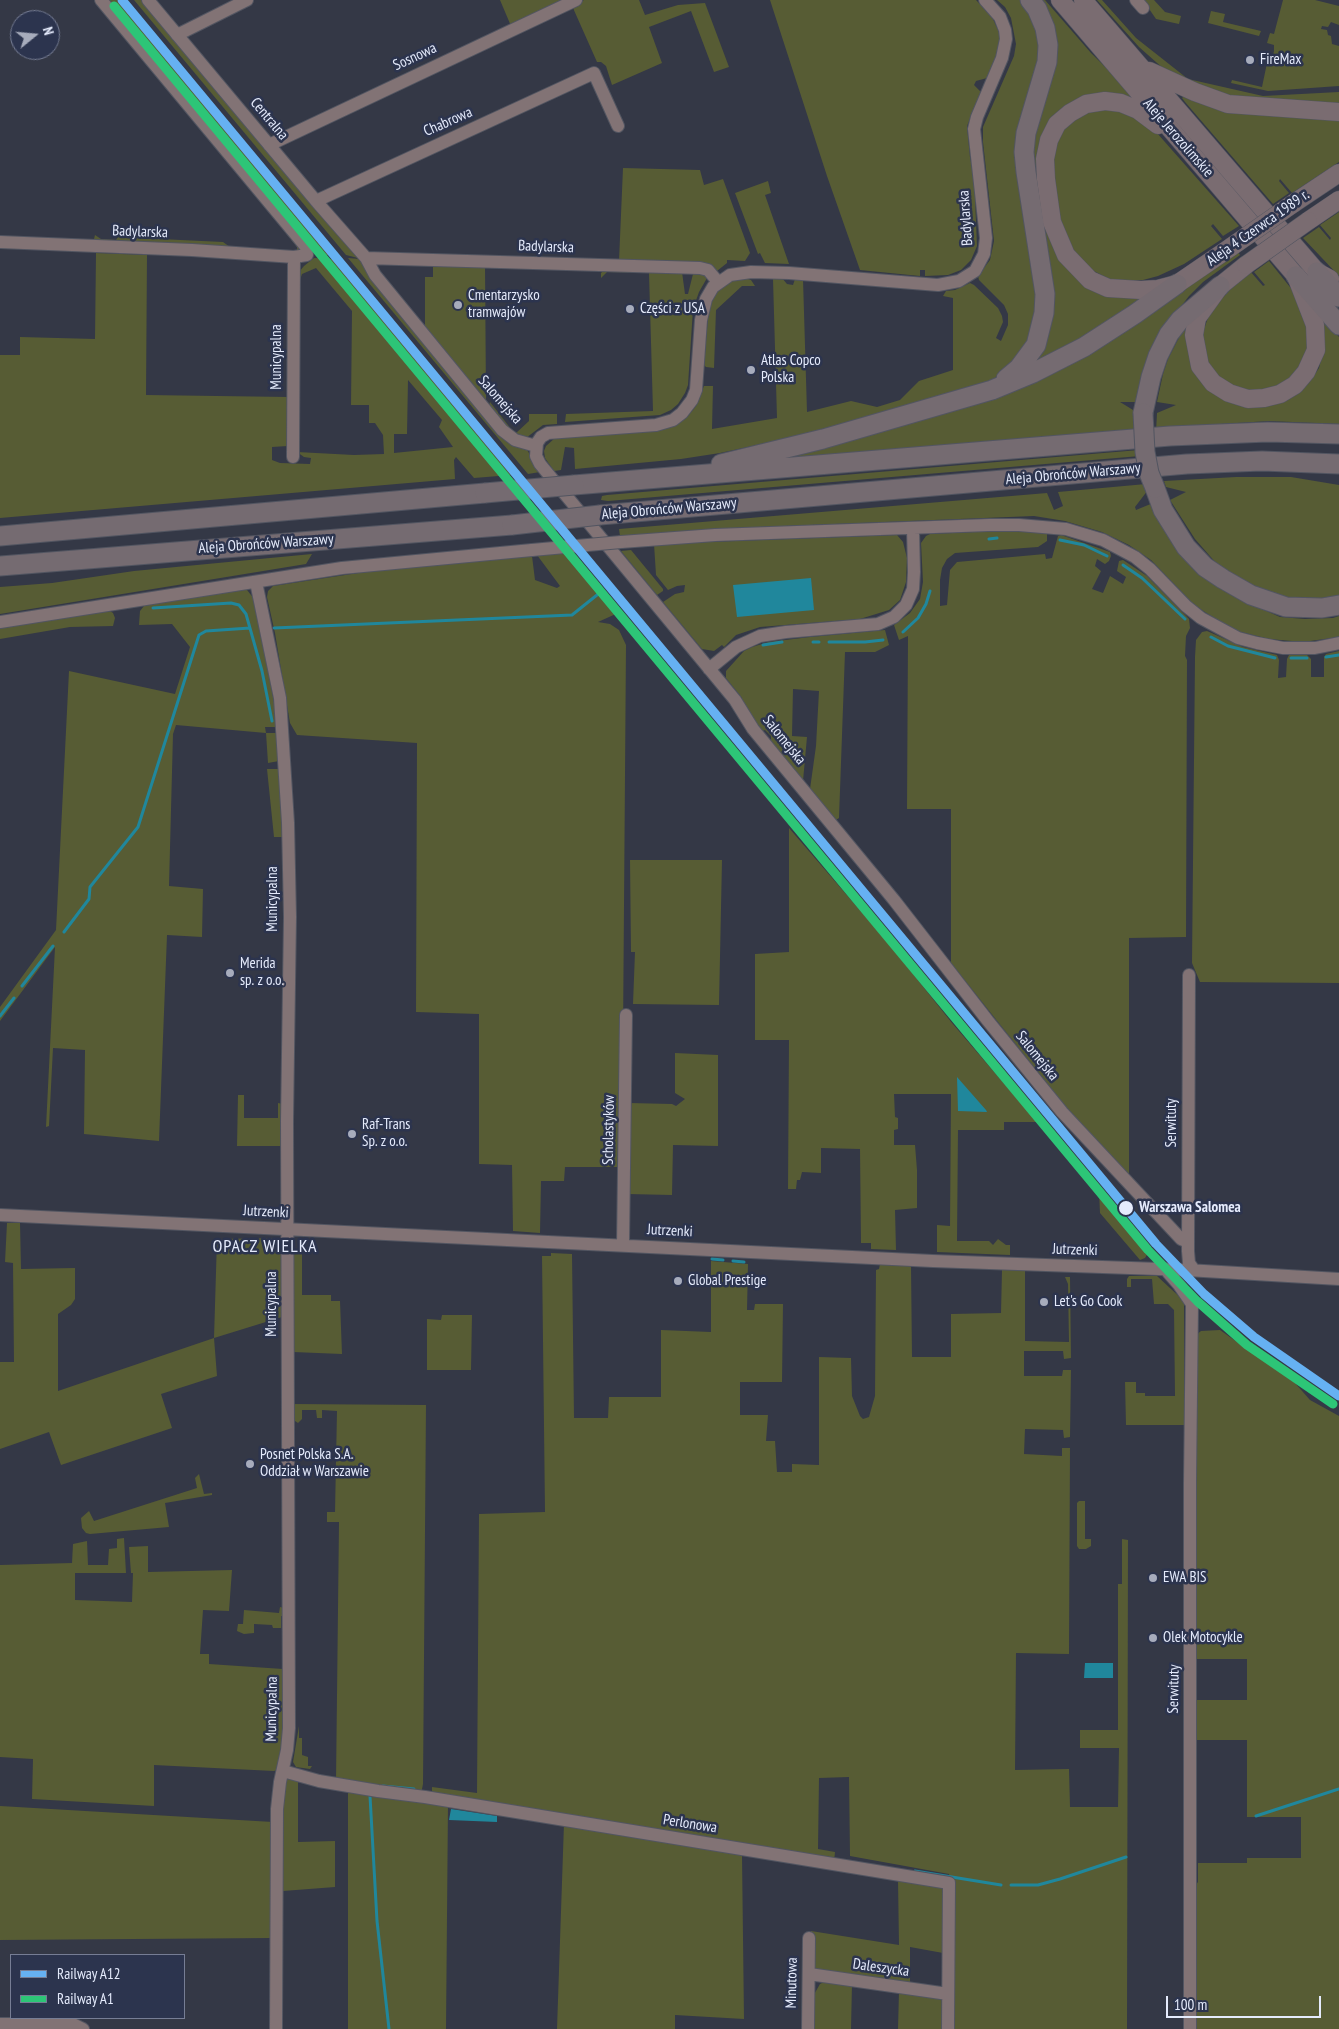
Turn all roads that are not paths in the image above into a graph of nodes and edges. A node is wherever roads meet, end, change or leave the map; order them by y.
1 (101, 0) edge
2 (148, 0) edge
3 (247, 0) edge
4 (576, 0) edge
5 (985, 0) edge
6 (1030, 0) edge
7 (1083, 0) edge
8 (1060, 1) edge
9 (177, 35) junction
10 (1140, 66) junction
11 (1339, 112) edge
12 (618, 126) dead end
13 (269, 145) junction
14 (1184, 145) junction
15 (1339, 173) edge
16 (1339, 200) edge
17 (316, 202) junction
18 (0, 242) edge
19 (294, 257) junction
20 (366, 258) junction
21 (1317, 272) junction
22 (1296, 276) junction
23 (718, 282) junction
24 (1177, 284) junction
25 (1339, 285) edge
26 (1220, 286) junction
27 (1339, 297) edge
28 (1339, 325) edge
29 (992, 390) junction
30 (1339, 434) edge
31 (536, 446) junction
32 (293, 457) dead end
33 (1262, 461) junction
34 (1339, 464) edge
35 (1339, 476) edge
36 (618, 481) junction
37 (913, 529) junction
38 (0, 536) edge
39 (0, 566) edge
40 (256, 582) junction
41 (1339, 605) edge
42 (0, 622) edge
43 (1339, 643) edge
44 (709, 669) junction
45 (1189, 975) dead end
46 (626, 1015) dead end
47 (0, 1215) edge
48 (287, 1229) junction
49 (1188, 1242) junction
50 (623, 1245) junction
51 (1165, 1270) junction
52 (1194, 1270) junction
53 (1339, 1279) edge
54 (283, 1770) junction
55 (809, 1938) dead end
56 (809, 1974) junction
57 (948, 1994) junction
58 (0, 2024) edge
59 (83, 2029) edge
60 (276, 2029) edge
61 (808, 2029) edge
62 (948, 2029) edge
63 (1190, 2029) edge

1 - 19 street, Badylarska
2 - 9 street, Centralna
3 - 9 street
4 - 13 street, Sosnowa
5 - 23 street, Badylarska
6 - 29 main road
7 - 10 main road, Aleje Jerozolimskie
8 - 14 main road, Aleje Jerozolimskie
9 - 13 street, Centralna
10 - 11 main road
10 - 21 main road, Aleje Jerozolimskie
12 - 17 street, Chabrowa
13 - 17 street, Centralna
14 - 22 main road, Aleje Jerozolimskie
14 - 24 main road
15 - 24 main road, Aleja 4 Czerwca 1989 r., bridge
16 - 26 main road, Aleja 4 Czerwca 1989 r., bridge
17 - 20 street, Centralna
18 - 19 street, Badylarska
19 - 32 street, Municypalna
20 - 23 street, Badylarska
20 - 31 street, Salomejska
21 - 25 main road, Aleje Jerozolimskie
21 - 27 main road
22 - 26 main road, Aleja 4 Czerwca 1989 r.
22 - 28 main road
23 - 31 street
24 - 29 main road
26 - 41 main road, bridge
29 - 36 main road
30 - 36 main road, Aleja Obrońców Warszawy
31 - 44 street, Salomejska
33 - 34 main road, Aleja Obrońców Warszawy
33 - 35 main road
33 - 39 main road, Aleja Obrońców Warszawy, bridge
36 - 38 main road, Aleja Obrońców Warszawy, bridge
37 - 40 street, bridge
37 - 43 street
37 - 44 street
40 - 42 street
40 - 48 street, Municypalna
44 - 49 street, Salomejska
45 - 49 street, Serwituty
46 - 50 street, Scholastyków
47 - 48 street, Jutrzenki
48 - 50 street, Jutrzenki
48 - 54 street, Municypalna
49 - 52 street, Serwituty
50 - 51 street, Jutrzenki
51 - 52 street, Jutrzenki
51 - 63 street, Serwituty
52 - 53 street, Jutrzenki
54 - 57 street, Perlonowa
54 - 60 street, Municypalna
55 - 56 street, Minutowa
56 - 57 street, Daleszycka
56 - 61 street, Minutowa
57 - 62 street, Perlonowa
58 - 59 street

